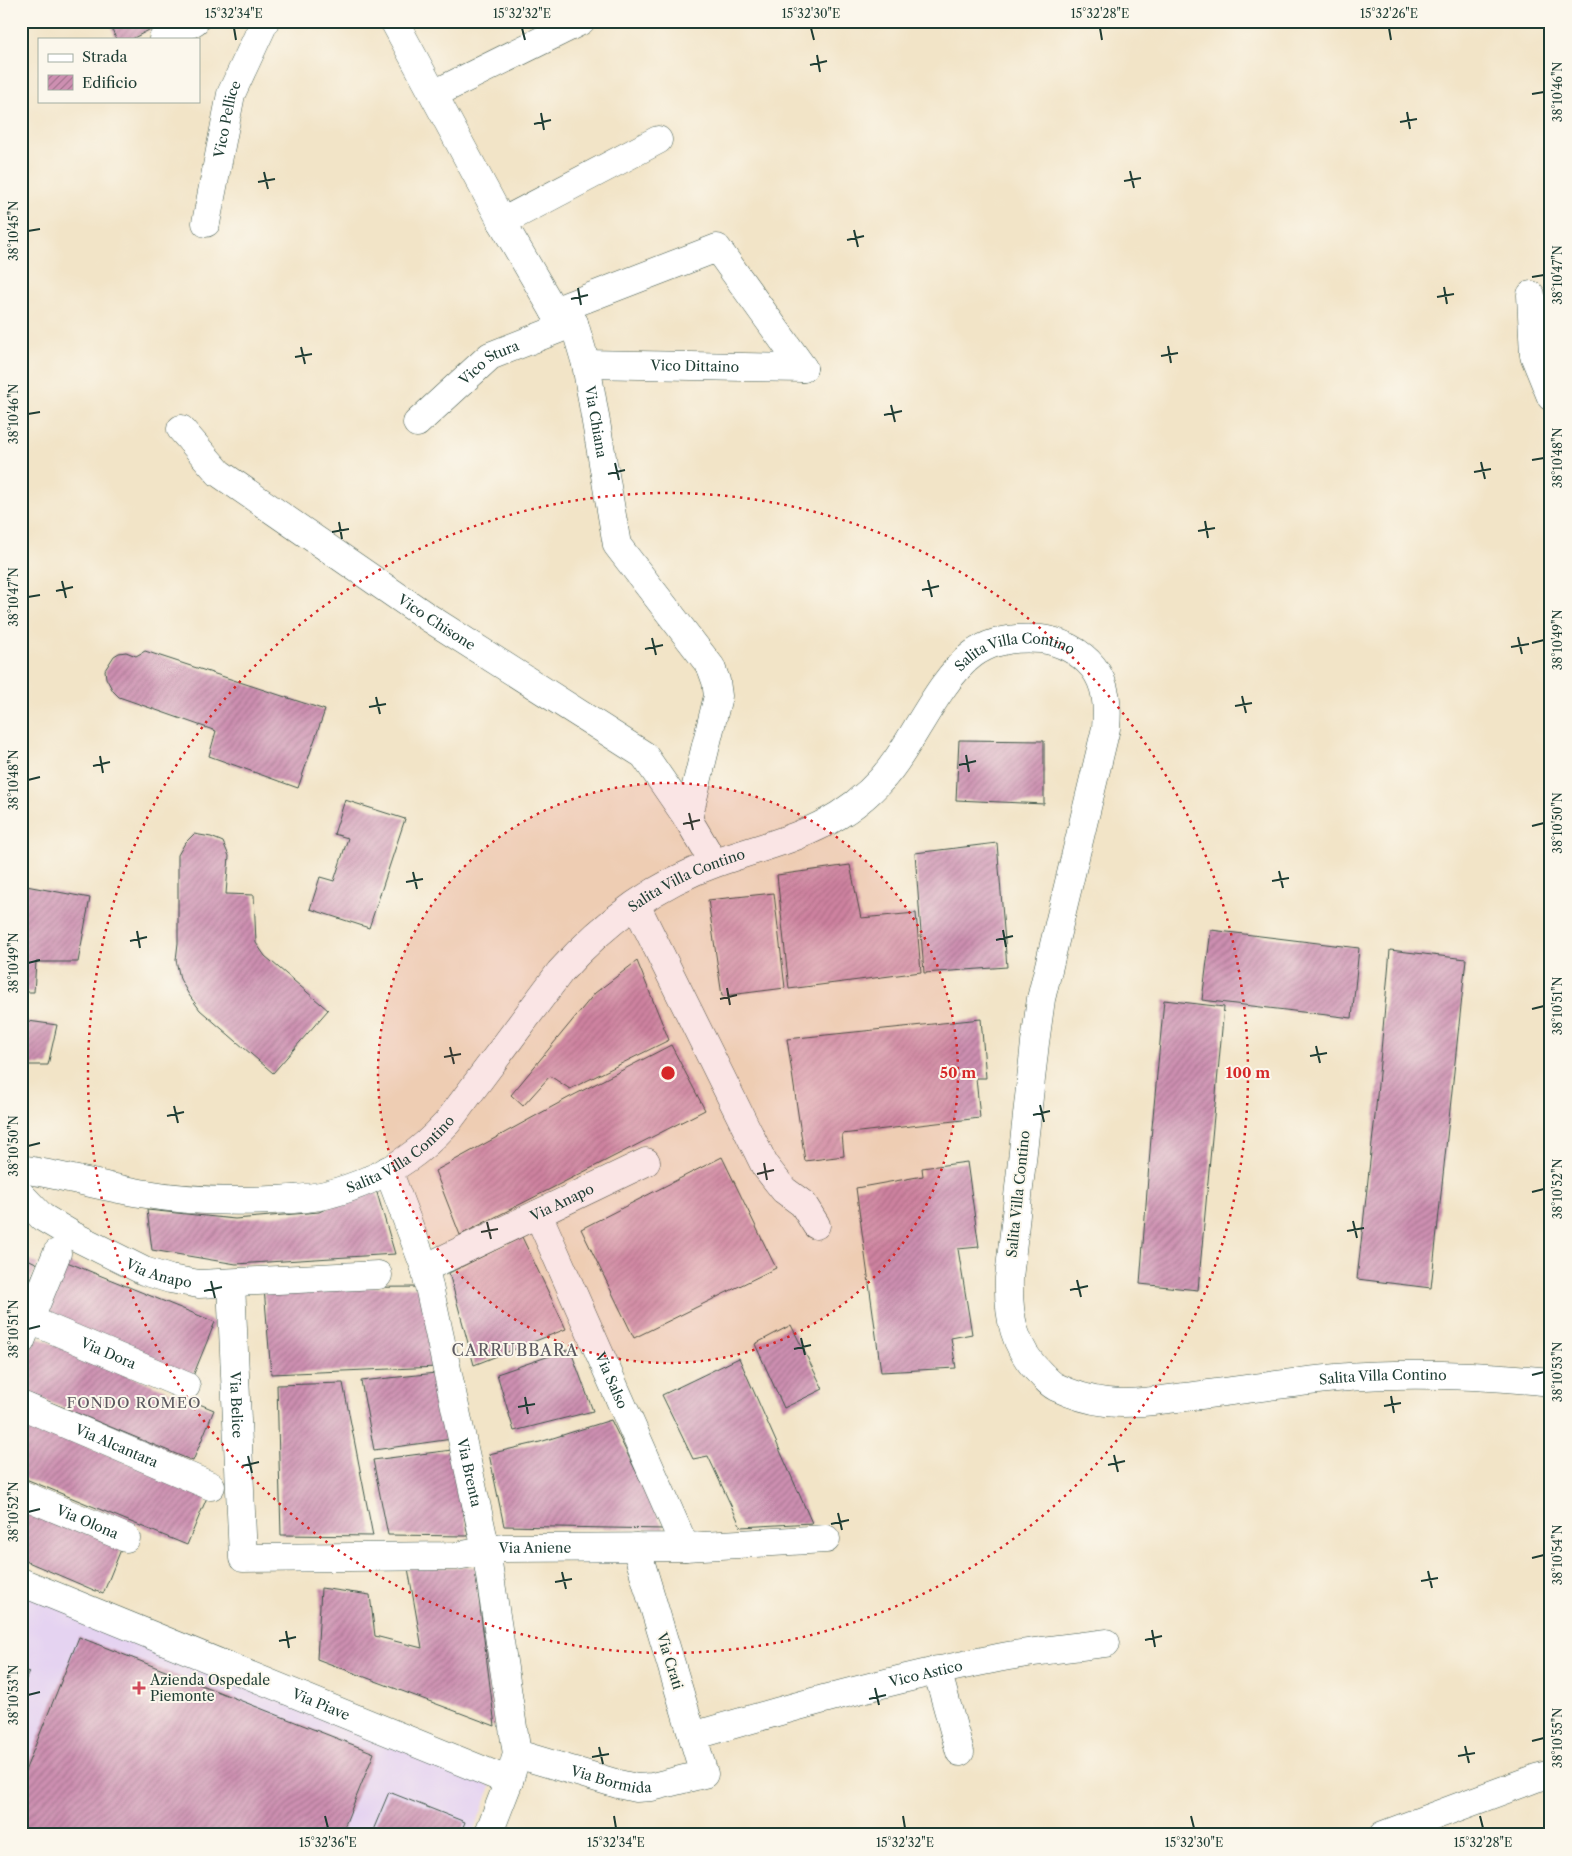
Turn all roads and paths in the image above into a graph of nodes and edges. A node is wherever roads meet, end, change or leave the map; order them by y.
1 (195, 21) edge
2 (264, 21) edge
3 (394, 21) edge
4 (581, 21) edge
5 (165, 38) edge
6 (434, 94) junction
7 (658, 140) dead end
8 (502, 222) junction
9 (206, 223) dead end
10 (1531, 295) dead end
11 (564, 317) junction
12 (586, 364) junction
13 (803, 368) joint
14 (1551, 397) edge
15 (417, 423) dead end
16 (181, 429) dead end
17 (688, 819) junction
18 (714, 863) junction
19 (636, 905) junction
20 (646, 1162) dead end
21 (21, 1169) edge
22 (388, 1170) junction
23 (21, 1195) edge
24 (538, 1214) junction
25 (816, 1225) dead end
26 (57, 1253) dead end
27 (425, 1268) junction
28 (378, 1275) dead end
29 (230, 1283) junction
30 (25, 1330) edge
31 (1551, 1382) edge
32 (186, 1386) dead end
33 (21, 1405) edge
34 (211, 1486) dead end
35 (21, 1494) edge
36 (126, 1538) dead end
37 (826, 1539) dead end
38 (685, 1547) junction
39 (636, 1548) junction
40 (486, 1550) junction
41 (243, 1558) joint
42 (21, 1582) edge
43 (1106, 1643) dead end
44 (937, 1670) junction
45 (693, 1736) junction
46 (960, 1752) dead end
47 (517, 1754) junction
48 (704, 1774) joint
49 (1551, 1774) edge
50 (509, 1780) junction
51 (488, 1835) edge
52 (1383, 1835) edge

1 - 5 street
2 - 9 street, Vico Pellice
3 - 6 street, Via Chiana
4 - 6 street
6 - 8 street, Via Chiana
7 - 8 street
8 - 11 street, Via Chiana
10 - 14 street
11 - 12 street, Via Chiana
11 - 13 street, Vico Stura
11 - 15 street, Vico Stura
12 - 13 street, Vico Dittaino
12 - 17 street, Via Chiana
16 - 17 street, Vico Chisone
17 - 18 street
18 - 19 street, Salita Villa Contino
18 - 31 street, Salita Villa Contino
19 - 22 street, Salita Villa Contino
19 - 25 street
20 - 24 street, Via Anapo
21 - 22 street, Salita Villa Contino
22 - 27 street, Via Brenta
23 - 29 street, Via Anapo
24 - 27 street, Via Anapo
24 - 38 street, Via Salso
26 - 30 street
27 - 40 street, Via Brenta
28 - 29 street, Via Anapo
29 - 41 street, Via Belice
30 - 32 street, Via Dora
33 - 34 street, Via Alcantara
35 - 36 street, Via Olona
37 - 38 street, Via Aniene
38 - 39 street, Via Aniene
39 - 40 street, Via Aniene
39 - 45 street, Via Crati
40 - 41 street, Via Aniene
40 - 47 street, Via Brenta
42 - 50 street, Via Piave
43 - 44 street, Vico Astico
44 - 45 street, Vico Astico
44 - 46 street
45 - 48 street, Via Crati
47 - 48 street, Via Bormida
47 - 50 street, Via Brenta
49 - 52 street
50 - 51 street, Via Brenta

